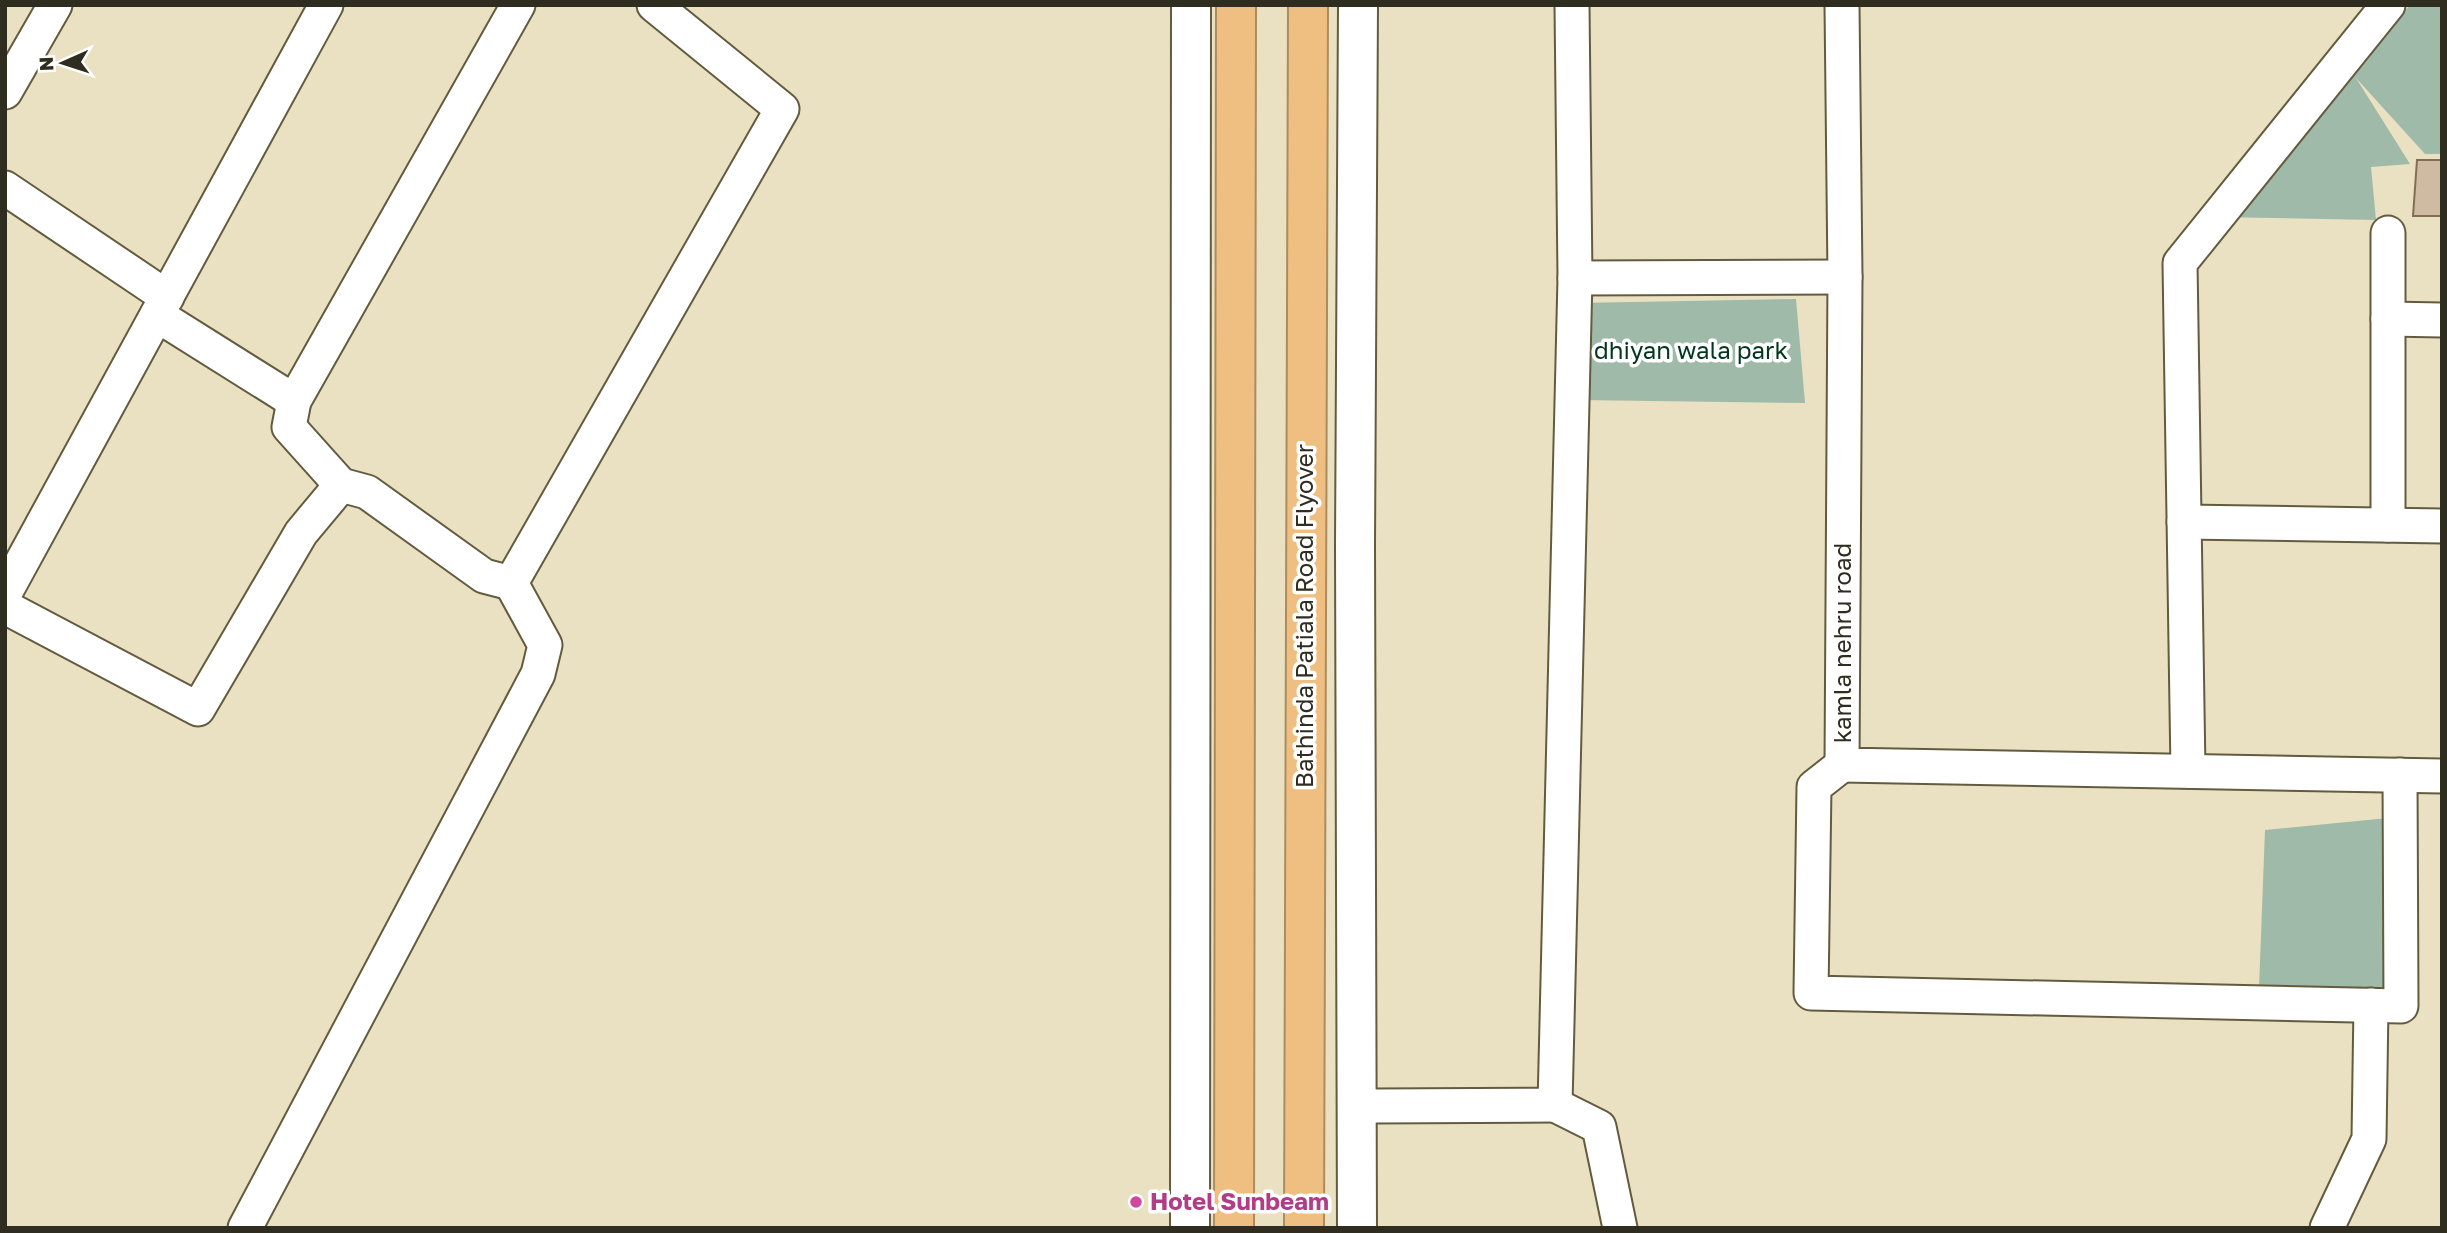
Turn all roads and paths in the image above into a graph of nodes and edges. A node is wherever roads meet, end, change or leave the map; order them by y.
1 (55, 5) edge
2 (326, 5) edge
3 (518, 5) edge
4 (654, 5) edge
5 (1191, 5) edge
6 (1236, 5) edge
7 (1308, 5) edge
8 (1358, 5) edge
9 (1572, 5) edge
10 (1842, 5) edge
11 (2388, 5) edge
12 (5, 92) edge
13 (5, 188) edge
14 (2388, 233) dead end
15 (1845, 277) junction
16 (1575, 278) junction
17 (162, 306) junction
18 (2388, 319) junction
19 (2442, 320) edge
20 (294, 401) junction
21 (341, 485) junction
22 (2184, 522) junction
23 (2388, 526) junction
24 (2442, 526) edge
25 (510, 583) junction
26 (5, 593) edge
27 (5, 607) edge
28 (1842, 765) junction
29 (2188, 771) junction
30 (2400, 775) junction
31 (2442, 776) edge
32 (2371, 1005) junction
33 (1357, 1102) junction
34 (1555, 1105) junction
35 (245, 1228) edge
36 (1189, 1228) edge
37 (1234, 1228) edge
38 (1304, 1228) edge
39 (1357, 1228) edge
40 (1620, 1228) edge
41 (2327, 1228) edge

1 - 12 street
2 - 17 street
3 - 20 street
4 - 25 street
5 - 36 street
6 - 37 highway
7 - 38 highway, Bathinda Patiala Road Flyover
8 - 33 street
9 - 16 street
10 - 15 street, kamla nehru road
11 - 22 street
13 - 17 street
14 - 18 street
15 - 16 street
15 - 28 street, kamla nehru road
16 - 34 street
17 - 20 street
17 - 26 street
18 - 19 street
18 - 23 street
20 - 21 street
21 - 25 street
21 - 27 street
22 - 23 street
22 - 29 street
23 - 24 street
25 - 35 street
28 - 29 street, kamla nehru road
28 - 32 street
29 - 30 street, kamla nehru road
30 - 31 street, kamla nehru road
30 - 32 street
32 - 41 street
33 - 34 street
33 - 39 street
34 - 40 street

